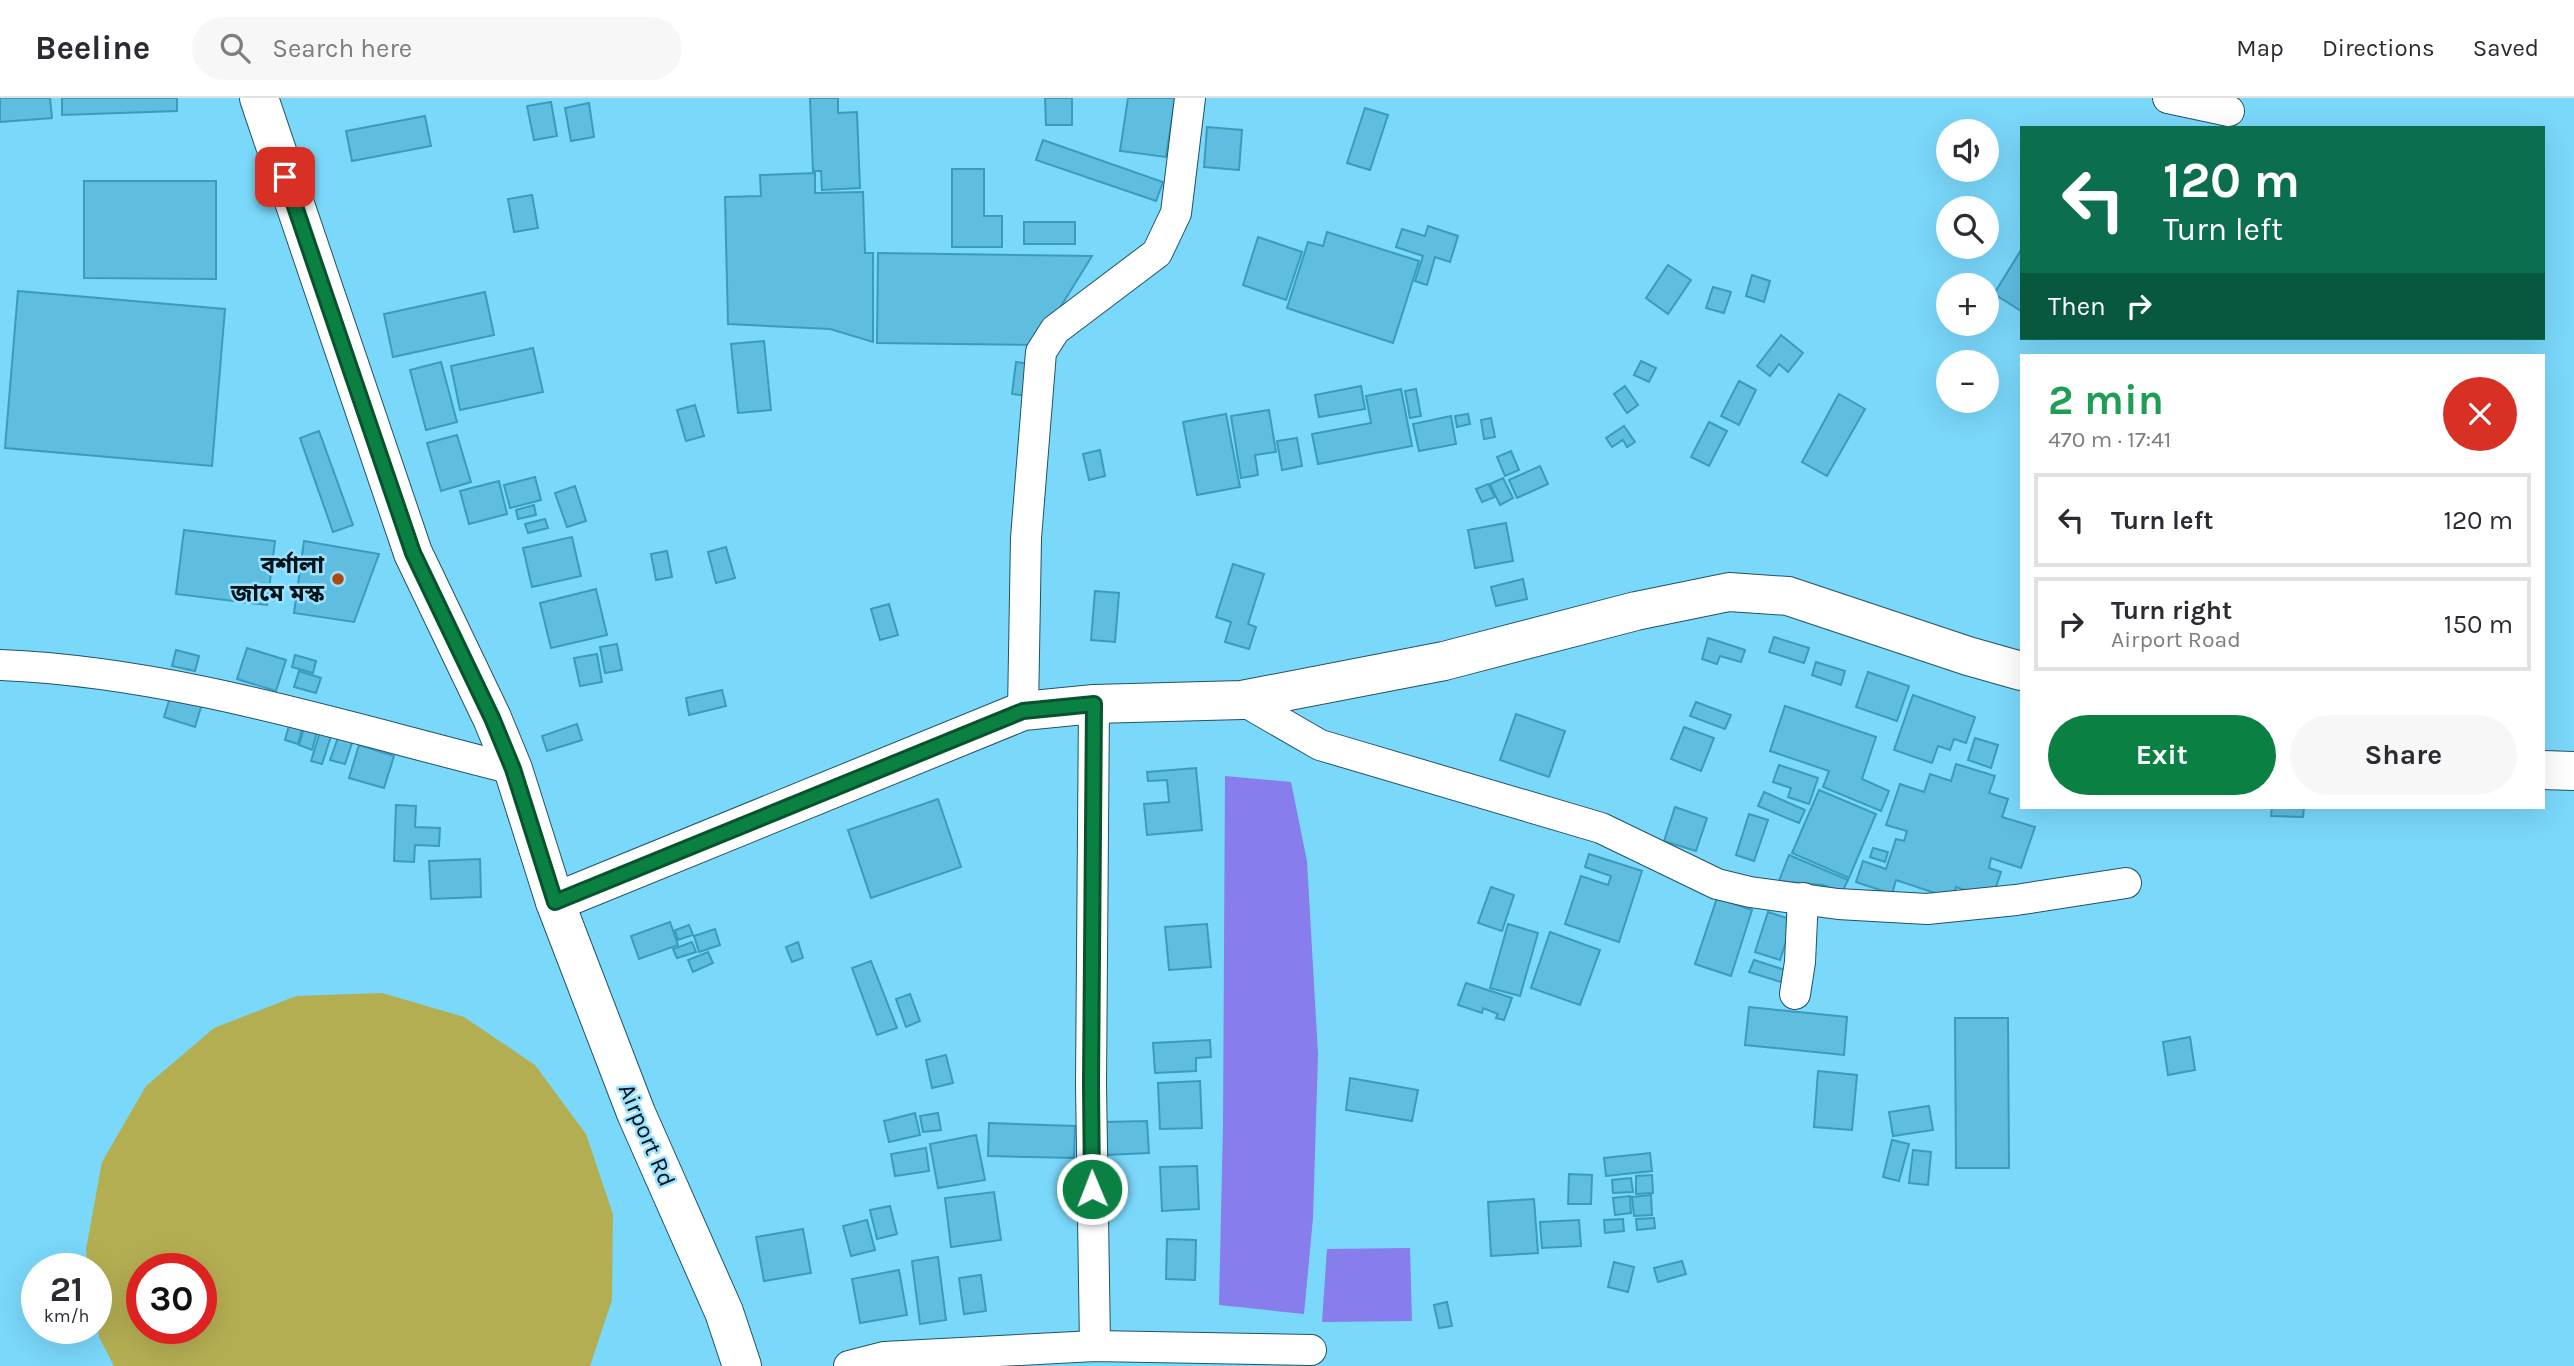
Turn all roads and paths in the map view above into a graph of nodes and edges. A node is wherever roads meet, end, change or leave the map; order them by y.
1 (259, 98) edge
2 (1190, 98) edge
3 (2168, 98) edge
4 (2229, 111) dead end
5 (0, 666) edge
6 (2020, 671) edge
7 (1242, 700) junction
8 (1094, 704) junction
9 (1023, 711) junction
10 (513, 769) junction
11 (2545, 770) edge
12 (2574, 771) edge
13 (2126, 883) dead end
14 (1803, 898) junction
15 (555, 902) junction
16 (1795, 994) dead end
17 (1095, 1346) junction
18 (1311, 1350) dead end
19 (737, 1364) edge
20 (849, 1366) edge

1 - 10 main road, Airport Rd
2 - 9 street
3 - 4 street
5 - 10 street
6 - 7 main road
7 - 8 main road
7 - 14 street
8 - 9 main road
8 - 17 street
9 - 15 main road
10 - 15 main road, Airport Rd
11 - 12 main road
13 - 14 street
14 - 16 street
15 - 19 main road, Airport Rd
17 - 18 street
17 - 20 street

